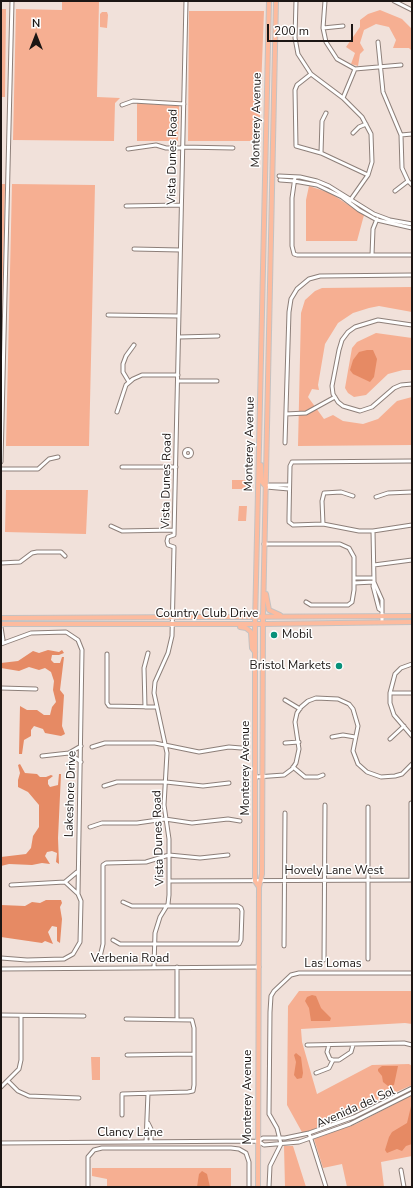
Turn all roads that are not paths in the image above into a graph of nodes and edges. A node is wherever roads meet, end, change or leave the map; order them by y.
1 (12, 1) edge
2 (186, 1) edge
3 (269, 1) edge
4 (276, 1) edge
5 (296, 1) edge
6 (325, 1) edge
7 (394, 1) edge
8 (400, 2) edge
9 (412, 10) edge
10 (343, 26) dead end
11 (323, 28) junction
12 (378, 42) dead end
13 (401, 65) dead end
14 (380, 67) junction
15 (355, 69) junction
16 (311, 74) junction
17 (342, 98) junction
18 (184, 104) junction
19 (122, 105) dead end
20 (326, 113) dead end
21 (366, 124) junction
22 (353, 133) dead end
23 (412, 134) edge
24 (400, 135) junction
25 (182, 148) junction
26 (233, 148) dead end
27 (128, 149) dead end
28 (322, 153) junction
29 (368, 174) junction
30 (280, 178) dead end
31 (295, 179) junction
32 (408, 182) junction
33 (412, 185) edge
34 (394, 191) dead end
35 (350, 201) junction
36 (181, 205) junction
37 (126, 206) dead end
38 (379, 216) junction
39 (377, 220) junction
40 (412, 224) edge
41 (412, 228) edge
42 (134, 250) dead end
43 (180, 250) junction
44 (372, 255) junction
45 (412, 255) edge
46 (263, 267) junction
47 (412, 275) edge
48 (270, 291) junction
49 (108, 315) dead end
50 (179, 316) junction
51 (412, 325) edge
52 (218, 336) dead end
53 (179, 337) junction
54 (134, 345) dead end
55 (178, 375) junction
56 (178, 380) junction
57 (217, 381) dead end
58 (129, 382) junction
59 (412, 384) edge
60 (335, 397) junction
61 (116, 412) dead end
62 (286, 414) junction
63 (286, 443) dead end
64 (176, 452) junction
65 (185, 452) dead end
66 (58, 457) dead end
67 (260, 461) junction
68 (412, 461) edge
69 (1, 462) edge
70 (122, 467) dead end
71 (176, 468) junction
72 (1, 469) edge
73 (266, 487) junction
74 (289, 487) junction
75 (412, 492) edge
76 (353, 496) dead end
77 (376, 497) dead end
78 (323, 524) junction
79 (111, 526) dead end
80 (412, 526) edge
81 (174, 530) junction
82 (373, 531) junction
83 (264, 544) junction
84 (65, 556) dead end
85 (412, 560) edge
86 (1, 563) edge
87 (374, 565) junction
88 (354, 578) junction
89 (362, 578) junction
90 (374, 578) junction
91 (264, 581) junction
92 (363, 582) junction
93 (374, 582) junction
94 (354, 583) junction
95 (306, 602) dead end
96 (382, 613) junction
97 (255, 616) junction
98 (263, 616) junction
99 (287, 616) junction
100 (412, 616) edge
101 (1, 618) edge
102 (172, 618) junction
103 (382, 622) junction
104 (412, 622) edge
105 (172, 623) junction
106 (222, 624) junction
107 (255, 624) junction
108 (263, 624) junction
109 (1, 625) edge
110 (1, 644) edge
111 (256, 652) junction
112 (148, 653) dead end
113 (107, 654) dead end
114 (412, 664) edge
115 (1, 688) edge
116 (36, 689) dead end
117 (390, 693) junction
118 (412, 693) edge
119 (285, 700) dead end
120 (145, 707) junction
121 (157, 707) junction
122 (300, 709) junction
123 (404, 726) junction
124 (412, 736) edge
125 (332, 737) dead end
126 (355, 737) junction
127 (390, 739) dead end
128 (298, 742) junction
129 (286, 744) dead end
130 (81, 746) junction
131 (166, 746) junction
132 (92, 747) dead end
133 (240, 748) dead end
134 (69, 753) junction
135 (42, 756) dead end
136 (81, 762) junction
137 (412, 764) edge
138 (293, 767) junction
139 (408, 768) junction
140 (412, 772) edge
141 (322, 775) dead end
142 (256, 777) junction
143 (263, 777) junction
144 (166, 782) junction
145 (229, 783) dead end
146 (104, 786) dead end
147 (411, 803) edge
148 (325, 806) dead end
149 (368, 807) dead end
150 (285, 813) dead end
151 (165, 819) junction
152 (240, 821) dead end
153 (90, 827) dead end
154 (169, 855) junction
155 (228, 855) dead end
156 (78, 871) junction
157 (325, 880) junction
158 (368, 880) junction
159 (412, 880) edge
160 (169, 881) junction
161 (255, 881) junction
162 (262, 881) junction
163 (284, 881) junction
164 (65, 882) junction
165 (11, 885) dead end
166 (258, 887) junction
167 (78, 894) junction
168 (122, 902) dead end
169 (167, 906) junction
170 (113, 940) dead end
171 (154, 944) junction
172 (284, 946) dead end
173 (100, 957) dead end
174 (1, 958) edge
175 (324, 960) dead end
176 (368, 960) dead end
177 (154, 967) junction
178 (177, 967) junction
179 (259, 968) junction
180 (1, 969) edge
181 (412, 973) edge
182 (1, 1015) edge
183 (22, 1016) junction
184 (84, 1016) dead end
185 (126, 1019) dead end
186 (177, 1019) junction
187 (307, 1045) dead end
188 (329, 1045) junction
189 (353, 1045) junction
190 (412, 1045) edge
191 (194, 1054) junction
192 (127, 1055) dead end
193 (333, 1060) junction
194 (316, 1073) dead end
195 (8, 1081) junction
196 (1, 1087) edge
197 (412, 1088) edge
198 (148, 1093) junction
199 (412, 1093) edge
200 (79, 1098) dead end
201 (122, 1115) dead end
202 (148, 1123) junction
203 (309, 1133) junction
204 (280, 1138) junction
205 (310, 1138) junction
206 (258, 1141) junction
207 (146, 1142) junction
208 (151, 1142) junction
209 (1, 1143) edge
210 (282, 1144) junction
211 (401, 1170) dead end
212 (88, 1187) edge
213 (249, 1187) edge
214 (258, 1187) edge
215 (270, 1187) edge
216 (326, 1187) edge
217 (404, 1187) edge

1 - 69 street
2 - 18 street, Vista Dunes Road
3 - 46 main road, Monterey Avenue
4 - 48 main road, Monterey Avenue
5 - 16 street
6 - 11 street
7 - 8 street
8 - 9 street
10 - 11 street
11 - 15 street
12 - 14 street
13 - 14 street
14 - 15 street
14 - 24 street
15 - 17 street
16 - 17 street
16 - 28 street
17 - 21 street
18 - 19 street
18 - 25 street, Vista Dunes Road
20 - 28 street
21 - 22 street
21 - 29 street
23 - 24 street
24 - 32 street
25 - 26 street
25 - 27 street
25 - 36 street, Vista Dunes Road
28 - 29 street
29 - 35 street
30 - 31 street
31 - 35 street
31 - 44 street
32 - 33 street
32 - 34 street
35 - 38 street
35 - 39 street
36 - 37 street
36 - 43 street, Vista Dunes Road
38 - 39 street
38 - 40 street
39 - 41 street
39 - 44 street
42 - 43 street
43 - 50 street, Vista Dunes Road
44 - 45 street
46 - 48 main road
46 - 67 main road, Monterey Avenue
47 - 62 street
48 - 73 main road, Monterey Avenue
49 - 50 street
50 - 53 street, Vista Dunes Road
51 - 60 street
52 - 53 street
53 - 55 street, Vista Dunes Road
54 - 58 street
55 - 56 street, Vista Dunes Road
55 - 58 street
56 - 57 street
56 - 64 street, Vista Dunes Road
58 - 61 street
59 - 60 street
60 - 62 street
62 - 63 street
64 - 65 street
64 - 71 street, Vista Dunes Road
66 - 72 street
67 - 73 main road
67 - 97 main road, Monterey Avenue
68 - 74 street
70 - 71 street
71 - 81 street, Vista Dunes Road
73 - 74 street
73 - 83 main road, Monterey Avenue
74 - 78 street
75 - 77 street
76 - 78 street
78 - 82 street
79 - 81 street
80 - 82 street
81 - 102 street, Vista Dunes Road
82 - 87 street
83 - 88 street
83 - 91 main road, Monterey Avenue
84 - 86 street
85 - 87 street
87 - 90 street
88 - 89 street
88 - 94 street
89 - 90 street
89 - 92 street
90 - 93 street
91 - 98 main road, Monterey Avenue
91 - 99 main road
92 - 93 street
92 - 94 street
93 - 96 street
94 - 95 street
96 - 99 main road, Country Club Drive
96 - 100 main road, Country Club Drive
96 - 103 street
97 - 98 main road, Country Club Drive
97 - 102 main road, Country Club Drive
97 - 107 main road, Monterey Avenue
98 - 99 main road, Country Club Drive
98 - 108 main road, Monterey Avenue
101 - 102 main road, Country Club Drive
102 - 105 street, Vista Dunes Road
103 - 104 main road, Country Club Drive
103 - 108 main road, Country Club Drive
105 - 106 main road, Country Club Drive
105 - 109 main road, Country Club Drive
105 - 121 street, Vista Dunes Road
106 - 107 main road, Country Club Drive
106 - 111 main road
107 - 108 main road, Country Club Drive
107 - 111 main road, Monterey Avenue
108 - 143 main road, Monterey Avenue
109 - 110 street
110 - 130 street, Lakeshore Drive
111 - 142 main road, Monterey Avenue
112 - 120 street
113 - 120 street
114 - 117 street
115 - 116 street
117 - 118 street
117 - 123 street
119 - 122 street
120 - 121 street
121 - 131 street, Vista Dunes Road
122 - 126 street
122 - 128 street
123 - 124 street
123 - 127 street
125 - 126 street
126 - 139 street
128 - 129 street
128 - 138 street
130 - 134 street
130 - 136 street, Lakeshore Drive
131 - 132 street
131 - 133 street
131 - 144 street, Vista Dunes Road
134 - 135 street
134 - 136 street
136 - 156 street, Lakeshore Drive
137 - 139 street
138 - 141 street
138 - 143 street
139 - 140 street
142 - 143 street
142 - 161 main road, Monterey Avenue
143 - 162 main road, Monterey Avenue
144 - 145 street
144 - 146 street
144 - 151 street, Vista Dunes Road
147 - 159 street
148 - 157 street
149 - 158 street
150 - 163 street
151 - 152 street
151 - 153 street
151 - 154 street, Vista Dunes Road
154 - 155 street
154 - 160 street, Vista Dunes Road
154 - 173 street
156 - 164 street
156 - 167 street, Lakeshore Drive
157 - 158 street, Hovely Lane West
157 - 163 street, Hovely Lane West
157 - 175 street
158 - 159 street, Hovely Lane West
158 - 176 street
160 - 161 street, Hovely Lane West
160 - 169 street, Vista Dunes Road
161 - 162 street, Hovely Lane West
161 - 166 main road, Monterey Avenue
162 - 163 street, Hovely Lane West
162 - 166 main road
163 - 172 street
164 - 165 street
164 - 167 street
166 - 179 main road, Monterey Avenue
167 - 174 street, Lakeshore Drive
168 - 169 street
169 - 171 street, Vista Dunes Road
169 - 171 street
170 - 171 street
171 - 177 street, Vista Dunes Road
177 - 178 street, Verbenia Road
177 - 180 street, Verbenia Road
178 - 179 street, Verbenia Road
178 - 186 street
179 - 206 main road, Monterey Avenue
181 - 204 street, Las Lomas
182 - 183 street
183 - 184 street
183 - 195 street
185 - 186 street
186 - 191 street
187 - 188 street
188 - 189 street
188 - 193 street
189 - 190 street
189 - 193 street
191 - 192 street
191 - 198 street
193 - 194 street
195 - 196 street
195 - 200 street
197 - 203 street, Avenida del Sol
198 - 201 street
198 - 202 street
199 - 205 street, Avenida del Sol
202 - 207 street
202 - 208 street
203 - 204 street, Avenida del Sol
203 - 205 street
204 - 206 street, Avenida del Sol
204 - 210 street, Las Lomas
205 - 210 street, Avenida del Sol
205 - 216 street
206 - 208 street, Clancy Lane
206 - 210 street, Avenida del Sol
206 - 214 main road, Monterey Avenue
207 - 208 street, Clancy Lane
207 - 209 street, Clancy Lane
210 - 215 street
211 - 217 street
212 - 213 street

